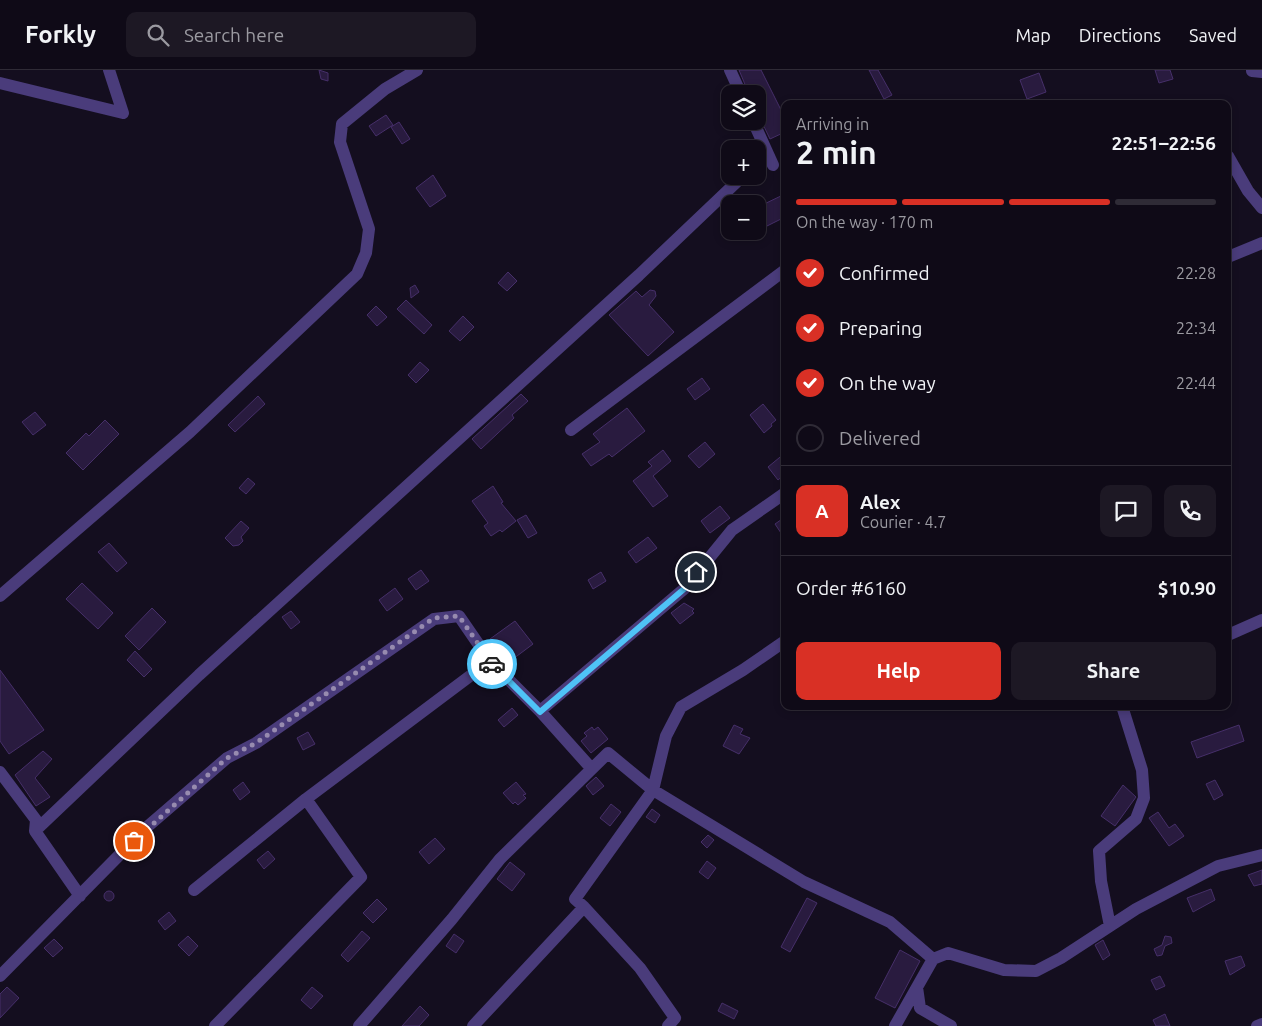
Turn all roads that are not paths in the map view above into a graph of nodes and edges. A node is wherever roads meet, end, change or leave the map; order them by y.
1 (109, 70) edge
2 (417, 70) edge
3 (730, 70) edge
4 (0, 84) edge
5 (736, 85) edge
6 (757, 130) edge
7 (767, 152) joint
8 (1231, 161) edge
9 (773, 165) dead end
10 (734, 185) edge
11 (1262, 208) edge
12 (1262, 243) edge
13 (1231, 256) edge
14 (781, 273) edge
15 (571, 430) dead end
16 (781, 496) edge
17 (0, 596) edge
18 (1262, 620) edge
19 (1231, 634) edge
20 (781, 644) edge
21 (490, 661) junction
22 (1123, 710) edge
23 (540, 712) junction
24 (590, 768) junction
25 (0, 772) edge
26 (653, 790) junction
27 (306, 799) junction
28 (35, 831) junction
29 (1262, 855) edge
30 (194, 890) dead end
31 (80, 896) junction
32 (584, 907) junction
33 (1110, 926) junction
34 (932, 959) junction
35 (0, 976) edge
36 (917, 987) junction
37 (1262, 1024) edge
38 (215, 1026) edge
39 (358, 1026) edge
40 (473, 1026) edge
41 (668, 1026) edge
42 (895, 1026) edge
43 (951, 1026) edge
44 (1257, 1026) edge

1 - 4 street
2 - 17 street
3 - 5 street
6 - 7 street
7 - 9 street
8 - 11 street
10 - 28 street
12 - 13 street
14 - 15 street
16 - 23 street
18 - 19 street
20 - 26 street
21 - 23 street
21 - 27 street
21 - 31 street
22 - 33 street
23 - 24 street
24 - 26 street
24 - 39 street
25 - 28 street
26 - 32 street
26 - 34 street
27 - 30 street
27 - 38 street
28 - 31 street
29 - 33 street
31 - 35 street
32 - 40 street
32 - 41 street
33 - 34 street
34 - 36 street
36 - 42 street
36 - 43 street
37 - 44 street

